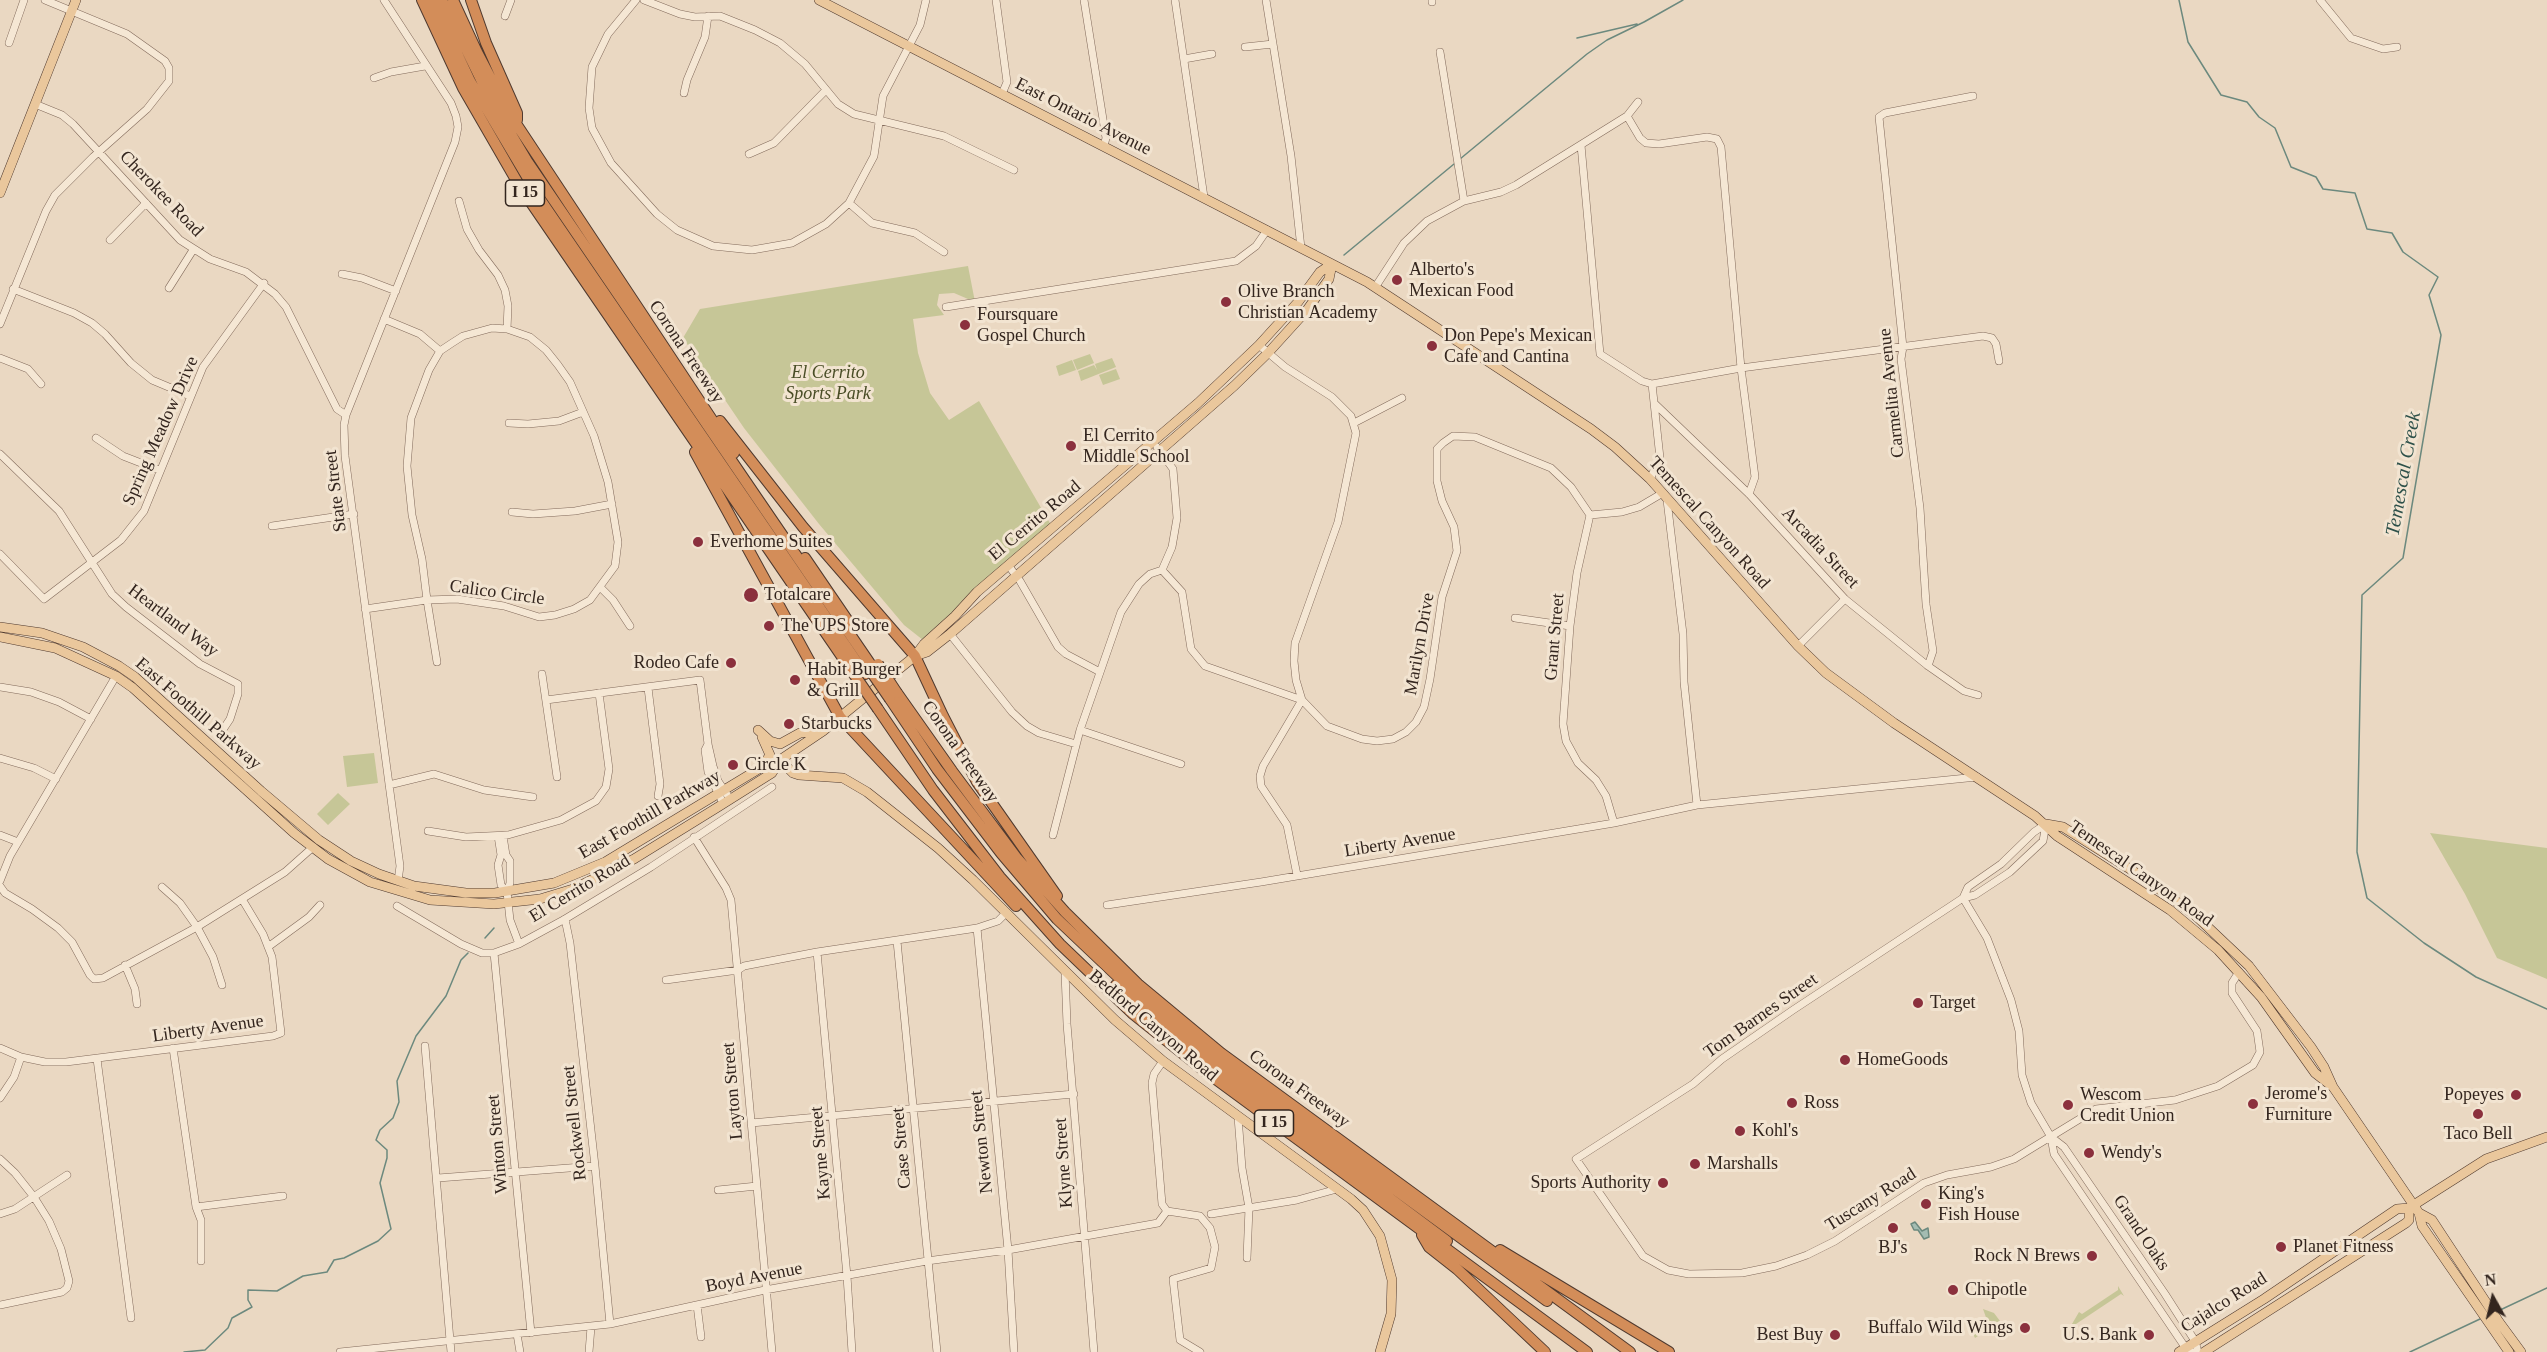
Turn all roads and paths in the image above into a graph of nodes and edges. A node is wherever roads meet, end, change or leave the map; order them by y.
1 (24, 0) edge
2 (45, 0) edge
3 (76, 0) edge
4 (384, 0) edge
5 (420, 0) edge
6 (432, 0) edge
7 (442, 0) edge
8 (453, 0) edge
9 (471, 0) edge
10 (511, 0) edge
11 (636, 0) edge
12 (644, 0) edge
13 (819, 0) edge
14 (926, 0) edge
15 (996, 0) edge
16 (1084, 0) edge
17 (1175, 0) edge
18 (1266, 0) edge
19 (2320, 0) edge
20 (72, 11) junction
21 (505, 16) dead end
22 (708, 16) junction
23 (9, 43) dead end
24 (1273, 44) junction
25 (908, 46) junction
26 (1245, 47) dead end
27 (2397, 47) dead end
28 (1440, 52) dead end
29 (1212, 54) dead end
30 (1184, 58) junction
31 (425, 66) junction
32 (374, 78) dead end
33 (826, 90) junction
34 (684, 93) dead end
35 (1002, 94) junction
36 (1973, 96) dead end
37 (1638, 102) dead end
38 (35, 104) junction
39 (1626, 116) junction
40 (878, 120) junction
41 (518, 127) junction
42 (1581, 145) junction
43 (1104, 146) junction
44 (99, 151) junction
45 (749, 154) dead end
46 (1014, 170) dead end
47 (0, 193) edge
48 (1204, 197) junction
49 (459, 201) dead end
50 (1464, 201) junction
51 (146, 203) junction
52 (849, 203) junction
53 (1267, 230) junction
54 (110, 240) dead end
55 (1301, 248) junction
56 (193, 250) junction
57 (944, 252) dead end
58 (1332, 264) junction
59 (342, 274) dead end
60 (264, 283) junction
61 (1376, 286) junction
62 (169, 288) dead end
63 (14, 289) junction
64 (396, 291) junction
65 (946, 308) dead end
66 (384, 320) junction
67 (0, 324) edge
68 (507, 329) junction
69 (1259, 345) junction
70 (1903, 347) junction
71 (440, 351) junction
72 (666, 351) junction
73 (1268, 353) junction
74 (0, 358) edge
75 (1999, 361) dead end
76 (642, 365) junction
77 (1742, 368) junction
78 (41, 384) dead end
79 (1652, 384) junction
80 (190, 396) junction
81 (1402, 398) dead end
82 (1655, 404) junction
83 (583, 411) junction
84 (346, 415) junction
85 (509, 423) dead end
86 (1354, 423) junction
87 (96, 438) dead end
88 (1154, 442) junction
89 (1161, 451) junction
90 (0, 454) edge
91 (159, 470) junction
92 (1650, 479) junction
93 (1749, 494) junction
94 (742, 496) junction
95 (1664, 497) junction
96 (612, 504) junction
97 (512, 512) dead end
98 (354, 514) junction
99 (1590, 515) junction
100 (272, 526) dead end
101 (0, 554) edge
102 (92, 562) junction
103 (1008, 565) junction
104 (1162, 570) junction
105 (1016, 575) junction
106 (601, 588) junction
107 (1845, 599) junction
108 (426, 600) junction
109 (804, 600) junction
110 (365, 609) junction
111 (1515, 618) dead end
112 (630, 626) dead end
113 (1570, 626) junction
114 (0, 627) edge
115 (950, 634) junction
116 (0, 637) edge
117 (1798, 646) junction
118 (915, 656) junction
119 (437, 662) dead end
120 (1928, 666) junction
121 (869, 671) junction
122 (1100, 672) junction
123 (542, 674) dead end
124 (116, 676) junction
125 (0, 687) edge
126 (648, 687) junction
127 (599, 693) junction
128 (1978, 695) dead end
129 (1302, 699) junction
130 (546, 700) junction
131 (889, 700) junction
132 (164, 703) junction
133 (840, 717) junction
134 (91, 719) junction
135 (224, 728) dead end
136 (1080, 730) junction
137 (823, 731) junction
138 (1076, 744) junction
139 (0, 759) edge
140 (780, 760) junction
141 (1181, 765) dead end
142 (762, 766) junction
143 (557, 777) dead end
144 (1978, 777) junction
145 (56, 779) junction
146 (389, 785) junction
147 (772, 787) dead end
148 (261, 791) junction
149 (721, 792) junction
150 (658, 796) dead end
151 (533, 797) dead end
152 (727, 801) junction
153 (1697, 805) junction
154 (1614, 823) junction
155 (2046, 824) junction
156 (428, 831) dead end
157 (0, 835) edge
158 (501, 836) junction
159 (1053, 836) dead end
160 (694, 837) junction
161 (18, 842) junction
162 (312, 848) junction
163 (504, 855) junction
164 (363, 867) junction
165 (1297, 875) junction
166 (398, 880) junction
167 (0, 881) edge
168 (0, 887) edge
169 (162, 887) dead end
170 (507, 892) junction
171 (1963, 898) junction
172 (242, 899) junction
173 (508, 903) junction
174 (320, 905) dead end
175 (1107, 905) dead end
176 (397, 906) dead end
177 (1065, 912) junction
178 (1006, 913) junction
179 (565, 919) junction
180 (197, 927) junction
181 (977, 928) junction
182 (897, 941) junction
183 (519, 944) junction
184 (1060, 944) junction
185 (268, 947) junction
186 (817, 952) junction
187 (494, 953) junction
188 (125, 965) junction
189 (738, 970) junction
190 (1065, 972) junction
191 (2239, 972) junction
192 (666, 980) dead end
193 (222, 985) dead end
194 (2272, 995) junction
195 (137, 1004) dead end
196 (425, 1046) dead end
197 (0, 1048) edge
198 (173, 1048) junction
199 (21, 1057) junction
200 (97, 1059) junction
201 (1163, 1061) junction
202 (2333, 1087) junction
203 (1074, 1094) junction
204 (0, 1098) edge
205 (992, 1101) junction
206 (914, 1109) junction
207 (832, 1115) junction
208 (1238, 1117) junction
209 (751, 1123) junction
210 (2051, 1137) junction
211 (2547, 1137) edge
212 (0, 1159) edge
213 (1576, 1159) joint
214 (595, 1166) junction
215 (515, 1173) junction
216 (67, 1175) dead end
217 (438, 1178) junction
218 (757, 1186) junction
219 (1337, 1189) junction
220 (718, 1190) dead end
221 (283, 1196) dead end
222 (34, 1197) junction
223 (196, 1207) junction
224 (1249, 1208) junction
225 (2414, 1209) junction
226 (1167, 1211) junction
227 (0, 1214) edge
228 (1211, 1214) dead end
229 (1444, 1216) junction
230 (1419, 1229) junction
231 (1084, 1236) junction
232 (1008, 1250) junction
233 (1247, 1258) dead end
234 (201, 1261) dead end
235 (927, 1261) junction
236 (847, 1276) junction
237 (765, 1290) junction
238 (0, 1305) edge
239 (697, 1305) junction
240 (131, 1318) dead end
241 (609, 1324) junction
242 (2495, 1324) junction
243 (591, 1327) junction
244 (531, 1333) junction
245 (517, 1334) junction
246 (701, 1337) dead end
247 (450, 1339) junction
248 (2195, 1341) junction
249 (1576, 1344) junction
250 (369, 1350) edge
251 (2185, 1350) edge
252 (1379, 1351) edge
253 (340, 1352) edge
254 (451, 1352) edge
255 (520, 1352) edge
256 (589, 1352) edge
257 (772, 1352) edge
258 (852, 1352) edge
259 (937, 1352) edge
260 (1014, 1352) edge
261 (1094, 1352) edge
262 (1200, 1352) edge
263 (1545, 1352) edge
264 (1587, 1352) edge
265 (1618, 1352) edge
266 (1630, 1352) edge
267 (1669, 1352) edge
268 (2198, 1352) edge
269 (2204, 1352) edge
270 (2509, 1352) edge
271 (2521, 1352) edge

1 - 23 street
2 - 20 street
3 - 20 main road
4 - 31 street
5 - 76 highway, Corona Freeway / I 15
6 - 94 highway
7 - 121 highway
8 - 41 highway, Corona Freeway / I 15
9 - 41 highway
10 - 21 street
11 - 52 street
12 - 22 street
13 - 25 main road, East Ontario Avenue
14 - 25 street
15 - 35 street
16 - 43 street
17 - 30 street
18 - 24 street
19 - 27 street
20 - 38 main road
20 - 44 street
22 - 33 street
22 - 34 street
24 - 26 street
24 - 55 street
25 - 35 main road, East Ontario Avenue
25 - 40 street
28 - 50 street
29 - 30 street
30 - 48 street
31 - 32 street
31 - 64 street, State Street
33 - 40 street
33 - 45 street
35 - 43 main road, East Ontario Avenue
36 - 70 street, Carmelita Avenue
37 - 39 street
38 - 44 street, Cherokee Road
38 - 47 main road
39 - 42 street
39 - 77 street
40 - 46 street
40 - 52 street
41 - 72 highway, Corona Freeway / I 15
42 - 50 street
42 - 79 street
43 - 48 main road, East Ontario Avenue
44 - 51 street, Cherokee Road
44 - 63 street
48 - 53 main road, East Ontario Avenue
49 - 68 street
50 - 61 street
51 - 54 street
51 - 56 street, Cherokee Road
52 - 57 street
53 - 55 main road, East Ontario Avenue
53 - 65 street
55 - 58 main road, East Ontario Avenue
56 - 60 street, Cherokee Road
56 - 62 street
58 - 61 main road, Temescal Canyon Road
58 - 69 main road, El Cerrito Road
58 - 73 main road, El Cerrito Road
59 - 64 street
60 - 80 street, Spring Meadow Drive
60 - 84 street, Cherokee Road
61 - 92 main road, Temescal Canyon Road
63 - 67 street
63 - 80 street
64 - 66 street, State Street
66 - 71 street
66 - 84 street, State Street
68 - 71 street
68 - 83 street, Calico Circle
69 - 73 street
69 - 88 main road, El Cerrito Road
70 - 75 street
70 - 77 street
70 - 120 street, Carmelita Avenue
71 - 108 street
72 - 118 highway
72 - 121 highway, Corona Freeway / I 15
73 - 86 street
73 - 89 main road, El Cerrito Road
74 - 78 street
76 - 109 highway, Corona Freeway / I 15
76 - 133 highway
77 - 79 street
77 - 93 street
79 - 82 street
80 - 91 street, Spring Meadow Drive
81 - 86 street
82 - 92 street
82 - 93 street, Arcadia Street
83 - 85 street
83 - 96 street, Calico Circle
84 - 98 street, State Street
86 - 129 street, Marilyn Drive
87 - 91 street
88 - 89 street
88 - 103 main road, El Cerrito Road
89 - 104 street
89 - 105 main road, El Cerrito Road
90 - 102 street, Heartland Way
91 - 102 street, Spring Meadow Drive
92 - 95 main road, Temescal Canyon Road
93 - 107 street, Arcadia Street
94 - 109 highway
94 - 121 highway
95 - 99 street
95 - 117 main road, Temescal Canyon Road
95 - 153 street
96 - 97 street
96 - 106 street, Calico Circle
98 - 100 street
98 - 110 street, State Street
99 - 113 street, Grant Street
99 - 129 street, Marilyn Drive
101 - 102 street, Spring Meadow Drive
102 - 135 street, Heartland Way
103 - 105 street
103 - 118 main road, El Cerrito Road
104 - 122 street
104 - 129 street
105 - 115 main road, El Cerrito Road
105 - 122 street
106 - 108 street, Calico Circle
106 - 112 street
107 - 117 street
107 - 120 street, Arcadia Street
108 - 110 street, Calico Circle
108 - 119 street
109 - 121 highway, Corona Freeway / I 15
110 - 146 street, State Street
111 - 113 street
113 - 154 street, Grant Street
114 - 132 main road, East Foothill Parkway
115 - 118 main road, El Cerrito Road
115 - 138 street
116 - 124 main road, East Foothill Parkway
117 - 144 main road, Temescal Canyon Road
118 - 133 main road, El Cerrito Road
118 - 177 highway
120 - 128 street, Arcadia Street
121 - 131 highway, Corona Freeway / I 15, bridge
121 - 131 highway, Corona Freeway / I 15, bridge
122 - 136 street
123 - 130 street
124 - 132 main road
124 - 134 street
124 - 162 main road, East Foothill Parkway
125 - 134 street
126 - 127 street
126 - 149 street
126 - 150 street
127 - 130 street
127 - 158 street
129 - 165 street
130 - 143 street
131 - 177 highway, Corona Freeway / I 15
131 - 184 highway, Corona Freeway / I 15
131 - 249 highway
131 - 265 highway
132 - 148 main road, East Foothill Parkway
133 - 137 main road, El Cerrito Road
133 - 184 highway
134 - 145 street
136 - 138 street
136 - 141 street
137 - 140 main road, El Cerrito Road
137 - 142 main road
138 - 159 street
139 - 145 street
140 - 142 main road, East Foothill Parkway
140 - 152 main road, East Foothill Parkway
140 - 178 main road, Bedford Canyon Road
142 - 149 main road, East Foothill Parkway
144 - 153 street, Liberty Avenue
144 - 155 main road, Temescal Canyon Road
145 - 161 street
146 - 151 street
146 - 166 street, State Street
147 - 160 street, El Cerrito Road
148 - 162 main road
148 - 164 main road, East Foothill Parkway
149 - 152 street
149 - 170 main road, East Foothill Parkway
152 - 173 main road, East Foothill Parkway
153 - 154 street, Liberty Avenue
154 - 165 street, Liberty Avenue
155 - 171 street, Tom Barnes Street
155 - 171 street, Tom Barnes Street
155 - 191 main road, Temescal Canyon Road
155 - 194 main road, Temescal Canyon Road
156 - 158 street
157 - 161 street
158 - 163 street
160 - 179 street, El Cerrito Road
160 - 189 street, Layton Street
161 - 167 street
162 - 164 main road
162 - 172 street
162 - 173 main road, East Foothill Parkway
163 - 170 street
163 - 170 street
164 - 166 main road, East Foothill Parkway
165 - 175 street, Liberty Avenue
166 - 170 main road, East Foothill Parkway
168 - 188 street
169 - 180 street
170 - 173 street
171 - 210 street, Grand Oaks
171 - 213 street, Tom Barnes Street
172 - 180 street
172 - 185 street, Liberty Avenue
173 - 183 street
174 - 185 street
176 - 187 street
177 - 229 highway, Corona Freeway / I 15
178 - 181 street
178 - 190 main road, Bedford Canyon Road
179 - 183 street, El Cerrito Road
179 - 214 street, Rockwell Street
180 - 188 street
180 - 193 street
181 - 182 street
181 - 205 street, Newton Street
182 - 186 street
182 - 206 street, Case Street
183 - 187 street, El Cerrito Road
184 - 230 highway, Corona Freeway / I 15
185 - 198 street, Liberty Avenue
186 - 189 street
186 - 207 street, Kayne Street
187 - 215 street, Winton Street
188 - 195 street
189 - 192 street
189 - 209 street, Layton Street
190 - 201 main road, Bedford Canyon Road
190 - 203 street, Klyne Street
191 - 194 main road
191 - 202 main road, Temescal Canyon Road
191 - 210 street, Tuscany Road
194 - 202 main road, Temescal Canyon Road
196 - 217 street
197 - 199 street, Liberty Avenue
198 - 200 street, Liberty Avenue
198 - 223 street
199 - 200 street, Liberty Avenue
199 - 204 street
200 - 240 street
201 - 208 main road, Bedford Canyon Road
201 - 226 street
202 - 225 main road, Temescal Canyon Road
203 - 205 street
203 - 231 street, Klyne Street
205 - 206 street
205 - 232 street, Newton Street
206 - 207 street
206 - 235 street, Case Street
207 - 209 street
207 - 236 street, Kayne Street
208 - 219 main road, Bedford Canyon Road
208 - 224 street
209 - 218 street, Layton Street
210 - 213 street, Tuscany Road
210 - 248 street, Grand Oaks
210 - 251 street, Grand Oaks
211 - 225 main road, Cajalco Road
212 - 222 street
214 - 215 street
214 - 241 street, Rockwell Street
215 - 217 street
215 - 244 street, Winton Street
216 - 222 street
217 - 247 street
218 - 220 street
218 - 237 street, Layton Street
219 - 224 street
219 - 252 main road, Bedford Canyon Road
221 - 223 street
222 - 227 street
222 - 238 street
223 - 234 street
224 - 228 street
224 - 233 street
225 - 242 main road, Temescal Canyon Road
225 - 248 main road, Cajalco Road
225 - 269 main road, Cajalco Road
226 - 231 street, Boyd Avenue
226 - 262 street
229 - 266 highway, Corona Freeway / I 15
229 - 267 highway
230 - 249 highway, Corona Freeway / I 15
230 - 263 highway
231 - 232 street, Boyd Avenue
231 - 261 street, Klyne Street
232 - 235 street, Boyd Avenue
232 - 260 street, Newton Street
235 - 236 street, Boyd Avenue
235 - 259 street, Case Street
236 - 237 street, Boyd Avenue
236 - 258 street, Kayne Street
237 - 239 street, Boyd Avenue
237 - 257 street, Layton Street
239 - 241 street, Boyd Avenue
239 - 246 street
241 - 243 street, Boyd Avenue
242 - 270 main road, Temescal Canyon Road
242 - 271 main road, Temescal Canyon Road
243 - 244 street, Boyd Avenue
243 - 256 street
244 - 245 street, Boyd Avenue
245 - 247 street, Boyd Avenue
245 - 255 street
247 - 250 street, Boyd Avenue
247 - 254 street
248 - 251 main road, Cajalco Road
248 - 268 street, Grand Oaks
249 - 264 highway, Corona Freeway / I 15
250 - 253 street, Boyd Avenue

